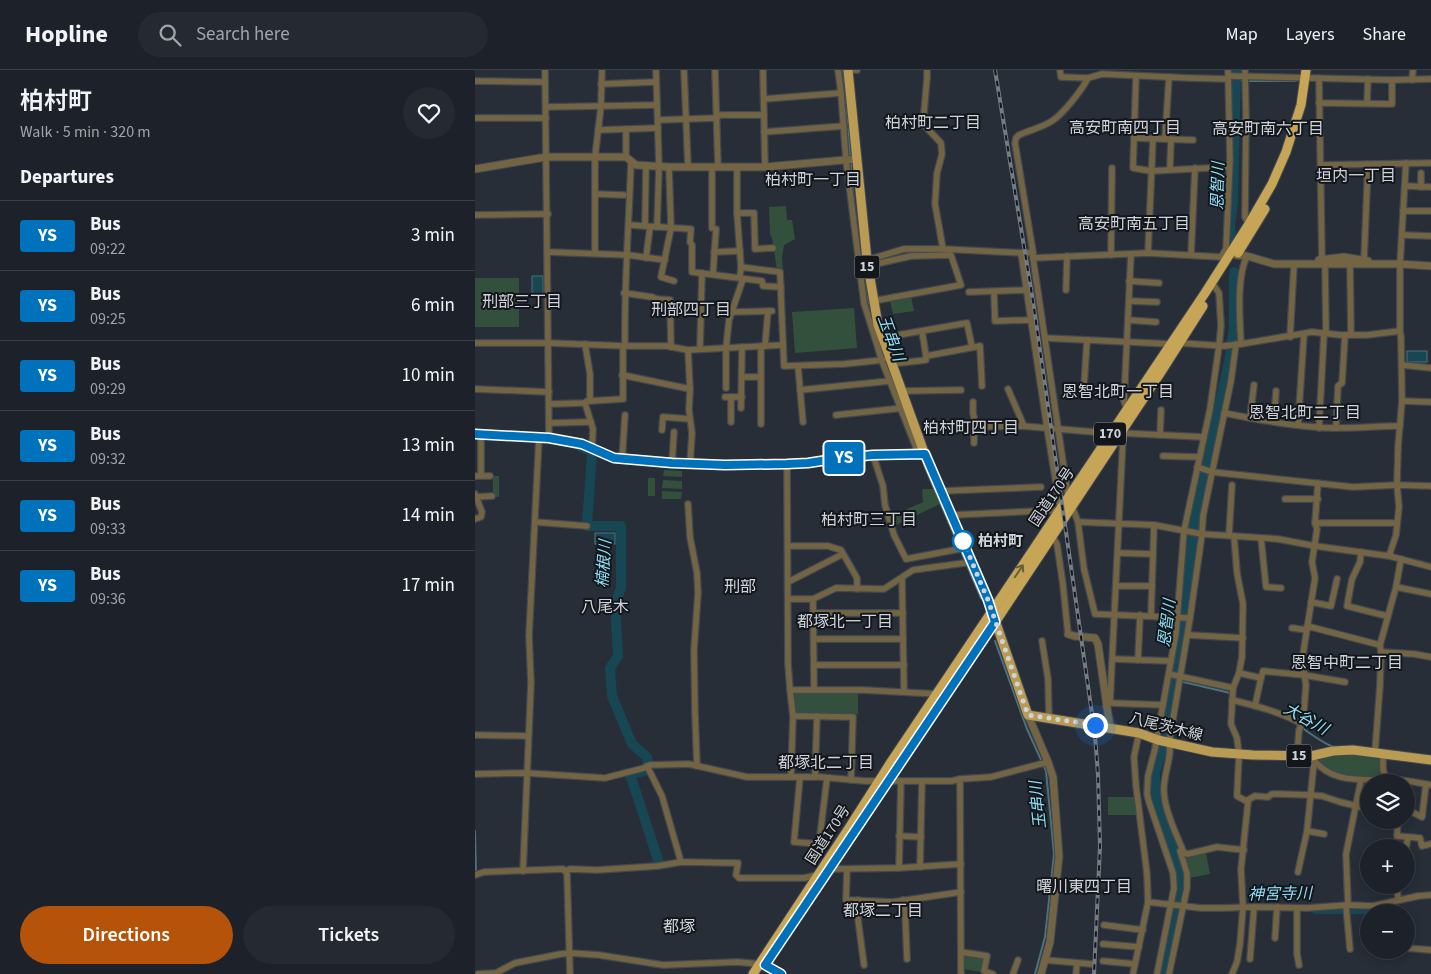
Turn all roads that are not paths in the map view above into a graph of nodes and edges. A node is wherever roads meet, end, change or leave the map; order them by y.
1 (545, 70) edge
2 (602, 70) edge
3 (656, 70) edge
4 (684, 70) edge
5 (715, 70) edge
6 (763, 70) edge
7 (838, 70) edge
8 (848, 70) edge
9 (857, 70) edge
10 (927, 70) edge
11 (1061, 70) edge
12 (1266, 70) edge
13 (1413, 70) edge
14 (1101, 72) edge
15 (1159, 73) edge
16 (1228, 75) edge
17 (1311, 75) edge
18 (1136, 76) junction
19 (1169, 77) junction
20 (1244, 77) edge
21 (1266, 77) junction
22 (1087, 78) junction
23 (1367, 79) junction
24 (1431, 79) edge
25 (1393, 80) junction
26 (1413, 80) junction
27 (475, 81) edge
28 (545, 82) junction
29 (656, 82) junction
30 (601, 84) junction
31 (841, 93) junction
32 (764, 99) junction
33 (1319, 103) junction
34 (1367, 103) junction
35 (657, 105) junction
36 (601, 106) junction
37 (546, 107) junction
38 (764, 114) junction
39 (717, 116) junction
40 (475, 118) edge
41 (546, 118) junction
42 (686, 119) junction
43 (658, 120) junction
44 (844, 126) junction
45 (658, 128) junction
46 (625, 129) junction
47 (597, 130) junction
48 (764, 132) junction
49 (1134, 138) junction
50 (1153, 138) junction
51 (1168, 139) junction
52 (1193, 140) dead end
53 (546, 157) junction
54 (595, 157) junction
55 (629, 159) junction
56 (851, 160) junction
57 (1406, 163) junction
58 (1431, 163) edge
59 (1368, 164) junction
60 (646, 165) junction
61 (1321, 165) junction
62 (659, 166) junction
63 (765, 166) junction
64 (669, 167) junction
65 (687, 167) junction
66 (715, 167) junction
67 (737, 167) junction
68 (1229, 167) junction
69 (1112, 168) dead end
70 (1170, 168) dead end
71 (1195, 168) junction
72 (475, 169) edge
73 (1151, 171) junction
74 (1421, 173) dead end
75 (1405, 186) junction
76 (1421, 187) junction
77 (1431, 187) edge
78 (595, 194) junction
79 (624, 194) dead end
80 (1403, 210) junction
81 (1431, 211) edge
82 (737, 213) junction
83 (548, 214) junction
84 (475, 215) edge
85 (629, 224) junction
86 (1249, 224) junction
87 (651, 227) junction
88 (671, 228) junction
89 (1402, 234) junction
90 (1431, 236) edge
91 (773, 248) dead end
92 (943, 249) junction
93 (740, 250) junction
94 (548, 252) junction
95 (714, 252) junction
96 (595, 253) junction
97 (1021, 253) junction
98 (1148, 253) junction
99 (1131, 254) junction
100 (1191, 254) junction
101 (628, 255) junction
102 (1033, 255) junction
103 (1111, 255) junction
104 (1235, 255) junction
105 (1067, 256) junction
106 (646, 258) junction
107 (665, 260) junction
108 (1364, 260) junction
109 (1323, 262) junction
110 (867, 263) junction
111 (1295, 264) junction
112 (1350, 264) junction
113 (1400, 264) junction
114 (1431, 266) edge
115 (741, 267) junction
116 (702, 273) junction
117 (713, 274) junction
118 (742, 278) junction
119 (674, 281) dead end
120 (1129, 281) junction
121 (1159, 283) dead end
122 (781, 287) junction
123 (1215, 287) junction
124 (1027, 290) junction
125 (1066, 290) dead end
126 (969, 292) dead end
127 (994, 292) junction
128 (624, 293) junction
129 (873, 301) junction
130 (1129, 301) junction
131 (1157, 302) dead end
132 (671, 308) junction
133 (732, 312) junction
134 (700, 313) junction
135 (1031, 320) junction
136 (1128, 320) junction
137 (1156, 322) dead end
138 (922, 330) junction
139 (1400, 331) junction
140 (1325, 333) junction
141 (1304, 334) junction
142 (1348, 335) junction
143 (1290, 336) junction
144 (881, 338) junction
145 (1045, 338) junction
146 (1087, 340) junction
147 (1127, 341) junction
148 (549, 342) junction
149 (475, 343) edge
150 (1175, 343) junction
151 (585, 344) junction
152 (783, 344) junction
153 (1238, 344) junction
154 (624, 346) junction
155 (763, 346) junction
156 (1221, 346) junction
157 (671, 347) junction
158 (742, 347) junction
159 (972, 347) junction
160 (726, 348) junction
161 (700, 349) junction
162 (689, 350) junction
163 (926, 356) junction
164 (886, 360) junction
165 (1402, 365) junction
166 (798, 366) junction
167 (1431, 368) edge
168 (622, 374) junction
169 (742, 377) junction
170 (761, 377) junction
171 (890, 381) junction
172 (1254, 385) dead end
173 (982, 386) dead end
174 (1085, 386) dead end
175 (726, 388) dead end
176 (475, 389) edge
177 (690, 389) junction
178 (1008, 389) dead end
179 (800, 390) junction
180 (961, 390) dead end
181 (902, 391) junction
182 (1276, 391) dead end
183 (549, 392) junction
184 (742, 397) junction
185 (1403, 401) junction
186 (587, 402) junction
187 (973, 402) dead end
188 (1431, 402) edge
189 (549, 404) junction
190 (741, 408) dead end
191 (904, 408) junction
192 (1127, 409) junction
193 (1161, 410) dead end
194 (1223, 413) junction
195 (625, 415) dead end
196 (836, 415) dead end
197 (1250, 418) junction
198 (690, 419) junction
199 (591, 422) junction
200 (731, 422) dead end
201 (803, 422) dead end
202 (1274, 422) junction
203 (549, 423) junction
204 (761, 424) dead end
205 (1298, 425) junction
206 (1024, 426) junction
207 (1400, 426) junction
208 (974, 427) junction
209 (1047, 428) junction
210 (1319, 428) junction
211 (1336, 428) junction
212 (1059, 429) junction
213 (662, 430) dead end
214 (674, 432) dead end
215 (1117, 433) junction
216 (478, 434) edge
217 (1160, 434) junction
218 (539, 437) junction
219 (1203, 437) junction
220 (549, 438) junction
221 (974, 443) dead end
222 (592, 449) junction
223 (922, 454) junction
224 (478, 455) edge
225 (873, 455) junction
226 (1163, 456) dead end
227 (1199, 457) junction
228 (622, 460) junction
229 (672, 463) junction
230 (690, 464) junction
231 (787, 464) junction
232 (1197, 468) junction
233 (1211, 471) junction
234 (478, 476) edge
235 (490, 476) dead end
236 (1318, 483) junction
237 (1232, 484) dead end
238 (1397, 485) junction
239 (1431, 486) edge
240 (1041, 487) dead end
241 (941, 490) junction
242 (475, 496) edge
243 (492, 496) dead end
244 (1069, 496) junction
245 (1285, 499) dead end
246 (1318, 499) junction
247 (688, 504) dead end
248 (1072, 506) junction
249 (1059, 509) junction
250 (952, 515) junction
251 (475, 519) edge
252 (535, 522) junction
253 (1078, 522) junction
254 (1119, 523) junction
255 (1315, 523) junction
256 (1396, 523) junction
257 (1154, 525) junction
258 (587, 526) dead end
259 (1185, 531) junction
260 (1049, 533) junction
261 (1201, 534) junction
262 (1232, 535) junction
263 (1261, 538) junction
264 (789, 546) junction
265 (1315, 546) junction
266 (965, 548) junction
267 (1361, 552) junction
268 (1118, 553) junction
269 (843, 554) junction
270 (1153, 554) junction
271 (1389, 556) junction
272 (1401, 559) junction
273 (971, 562) junction
274 (1431, 567) edge
275 (902, 578) junction
276 (1337, 579) dead end
277 (788, 582) junction
278 (1117, 586) junction
279 (1152, 586) junction
280 (1396, 587) junction
281 (1281, 588) dead end
282 (857, 589) junction
283 (1431, 594) edge
284 (788, 599) junction
285 (813, 599) junction
286 (1311, 602) junction
287 (992, 612) junction
288 (813, 613) junction
289 (903, 613) junction
290 (1116, 614) junction
291 (1140, 615) junction
292 (1151, 616) junction
293 (1178, 616) junction
294 (1387, 616) junction
295 (1190, 618) junction
296 (995, 622) junction
297 (1292, 628) dead end
298 (1307, 628) junction
299 (1068, 634) joint
300 (1188, 635) junction
301 (1243, 638) junction
302 (814, 639) junction
303 (903, 639) junction
304 (1042, 641) dead end
305 (1379, 644) junction
306 (1381, 652) junction
307 (1431, 657) edge
308 (1113, 659) junction
309 (1138, 660) junction
310 (1171, 661) junction
311 (814, 665) junction
312 (904, 665) junction
313 (1239, 673) junction
314 (1170, 674) junction
315 (1304, 675) junction
316 (1181, 676) junction
317 (1261, 678) junction
318 (1345, 682) dead end
319 (1233, 688) junction
320 (814, 689) junction
321 (789, 690) junction
322 (904, 692) junction
323 (937, 694) junction
324 (1232, 700) junction
325 (1108, 704) junction
326 (1163, 705) junction
327 (1255, 706) junction
328 (1028, 715) junction
329 (793, 716) junction
330 (817, 716) junction
331 (1049, 718) junction
332 (1302, 724) junction
333 (1110, 728) junction
334 (1139, 733) junction
335 (475, 735) edge
336 (529, 736) junction
337 (1163, 741) junction
338 (1379, 753) junction
339 (1239, 755) junction
340 (1297, 756) junction
341 (1313, 759) junction
342 (1431, 760) edge
343 (1048, 762) junction
344 (647, 766) junction
345 (697, 766) junction
346 (526, 773) junction
347 (475, 774) edge
348 (1385, 774) edge
349 (791, 777) junction
350 (800, 777) junction
351 (815, 777) junction
352 (827, 778) junction
353 (960, 779) junction
354 (851, 780) junction
355 (1360, 780) edge
356 (879, 781) junction
357 (889, 781) junction
358 (901, 781) junction
359 (922, 781) junction
360 (1415, 782) edge
361 (1429, 785) edge
362 (1360, 786) edge
363 (1310, 795) junction
364 (1246, 800) junction
365 (1165, 801) junction
366 (1357, 805) junction
367 (1360, 806) edge
368 (1415, 814) edge
369 (1397, 829) edge
370 (1307, 831) junction
371 (1323, 834) dead end
372 (899, 836) junction
373 (921, 837) junction
374 (1408, 837) joint
375 (1431, 844) edge
376 (1243, 850) junction
377 (681, 862) junction
378 (961, 864) junction
379 (919, 867) junction
380 (847, 868) junction
381 (899, 868) junction
382 (829, 869) junction
383 (523, 871) junction
384 (565, 871) junction
385 (1298, 872) dead end
386 (475, 875) edge
387 (818, 875) junction
388 (961, 892) junction
389 (1397, 894) edge
390 (1431, 895) edge
391 (858, 900) junction
392 (903, 900) junction
393 (1397, 900) junction
394 (1148, 902) junction
395 (1172, 904) junction
396 (1347, 905) junction
397 (1183, 906) junction
398 (1243, 907) junction
399 (1254, 907) junction
400 (1277, 907) junction
401 (1297, 908) junction
402 (1104, 926) dead end
403 (1143, 930) junction
404 (1275, 938) dead end
405 (1103, 944) dead end
406 (1139, 947) junction
407 (1350, 949) dead end
408 (1415, 949) edge
409 (1431, 950) edge
410 (961, 952) junction
411 (570, 953) junction
412 (907, 958) dead end
413 (1250, 959) dead end
414 (1018, 960) dead end
415 (1045, 960) junction
416 (1103, 961) dead end
417 (1077, 963) junction
418 (763, 964) junction
419 (1091, 964) dead end
420 (1135, 964) junction
421 (864, 965) dead end
422 (1299, 965) dead end
423 (500, 972) edge
424 (478, 974) edge
425 (484, 974) edge
426 (570, 974) edge
427 (753, 974) edge
428 (760, 974) edge
429 (781, 974) edge
430 (961, 974) edge
431 (993, 974) edge
432 (1013, 974) edge
433 (1041, 974) edge
434 (1076, 974) edge
435 (1133, 974) edge
436 (1157, 974) edge
437 (1169, 974) edge
438 (1232, 974) edge

1 - 28 street
2 - 30 street
3 - 29 street
4 - 42 street
5 - 39 street
6 - 32 street
7 - 31 street
8 - 9 street
8 - 56 main road, 15
10 - 92 street
11 - 22 street
12 - 21 street
13 - 26 street
14 - 18 street
14 - 22 street
15 - 18 street
15 - 19 street
16 - 19 street
16 - 20 street
16 - 68 street
17 - 21 street
17 - 23 street
17 - 33 street
17 - 86 highway, 国道170号 / 170
17 - 104 highway, 国道170号 / 170
18 - 49 street
19 - 51 street
20 - 21 street
20 - 86 street
22 - 102 street
23 - 25 street
23 - 34 street
24 - 26 street
25 - 26 street
25 - 34 street
27 - 28 street
28 - 37 street
29 - 30 street
29 - 35 street
30 - 36 street
31 - 32 street
31 - 44 street
32 - 38 street
33 - 34 street
33 - 61 street
35 - 36 street
35 - 43 street
36 - 37 street
36 - 47 street
37 - 41 street
38 - 39 street
38 - 48 street
39 - 42 street
39 - 66 street
40 - 41 street
41 - 53 street
42 - 43 street
42 - 65 street
43 - 45 street
44 - 48 street
44 - 56 street
45 - 46 street
45 - 62 street
46 - 47 street
46 - 55 street
47 - 54 street
48 - 63 street
49 - 50 street
49 - 73 street
50 - 51 street
50 - 73 street
51 - 52 street
51 - 70 street
53 - 54 street
53 - 72 street
53 - 83 street
54 - 55 street
54 - 78 street
55 - 60 street
55 - 85 street
56 - 63 street
56 - 110 main road, 15
56 - 164 street
57 - 58 street
57 - 59 street
57 - 75 street
59 - 61 street
59 - 108 street
60 - 62 street
60 - 87 street
61 - 109 street
62 - 64 street
62 - 87 street
63 - 67 street
64 - 65 street
64 - 88 street
65 - 66 street
66 - 67 street
66 - 95 street
67 - 82 street
68 - 71 street
68 - 104 street
69 - 103 street
71 - 73 street
71 - 100 street
73 - 98 street
74 - 76 street
75 - 76 street
75 - 80 street
76 - 77 street
78 - 79 street
78 - 96 street
80 - 81 street
80 - 89 street
82 - 91 street
82 - 93 street
83 - 84 street
83 - 94 street
85 - 87 street
85 - 101 street
86 - 104 highway, 国道170号 / 170
87 - 88 street
87 - 106 street
88 - 107 street
88 - 116 street
89 - 90 street
89 - 113 street
92 - 97 street
92 - 110 street
93 - 95 street
93 - 115 street
94 - 96 street
94 - 148 street
95 - 117 street
96 - 101 street
97 - 102 street
97 - 124 street
98 - 99 street
98 - 100 street
99 - 103 street
99 - 120 street
100 - 104 street
101 - 106 street
101 - 128 street
102 - 105 street
102 - 145 street
103 - 105 street
104 - 111 street
104 - 123 highway, 国道170号 / 170
104 - 150 highway, 国道170号 / 170
104 - 153 street
105 - 125 street
106 - 107 street
107 - 119 street
108 - 109 street
108 - 113 street
109 - 111 street
109 - 112 street
109 - 140 street
110 - 129 main road, 15
110 - 129 street
111 - 143 street
112 - 113 street
112 - 142 street
113 - 114 street
113 - 139 street
115 - 118 street
115 - 122 street
116 - 117 street
116 - 134 street
117 - 118 street
118 - 122 street
118 - 133 street
120 - 121 street
120 - 130 street
122 - 152 street
123 - 150 highway, 国道170号 / 170
123 - 156 street
124 - 127 street
124 - 135 street
126 - 127 street
127 - 135 street
128 - 132 street
128 - 154 street
129 - 144 main road, 15
130 - 131 street
130 - 136 street
132 - 134 street
132 - 157 street
133 - 155 street
133 - 160 street
134 - 161 street
135 - 209 street
136 - 137 street
136 - 147 street
138 - 144 street
138 - 159 street
138 - 163 street
139 - 142 street
139 - 165 street
140 - 141 street
140 - 142 street
140 - 210 street
141 - 143 street
141 - 205 street
142 - 211 street
143 - 153 street
144 - 164 main road, 15
145 - 146 street
145 - 212 street
146 - 147 street
146 - 174 street
147 - 150 street
147 - 192 street
148 - 149 street
148 - 151 street
148 - 183 street
150 - 156 street
150 - 192 highway, 国道170号 / 170
150 - 215 highway, 国道170号 / 170
151 - 154 street
151 - 186 street
152 - 155 street
152 - 166 street
153 - 156 street
153 - 194 street
154 - 157 street
154 - 168 street
155 - 158 street
155 - 170 street
156 - 219 street
157 - 162 street
158 - 160 street
158 - 169 street
159 - 163 street
159 - 173 street
160 - 161 street
160 - 175 street
161 - 162 street
162 - 177 street
163 - 164 street
164 - 166 street
164 - 171 street
164 - 181 main road, 15
165 - 167 street
165 - 185 street
166 - 179 street
168 - 177 street
168 - 186 street
169 - 170 street
169 - 184 street
170 - 204 street
171 - 179 street
171 - 191 street
172 - 197 street
176 - 183 street
177 - 198 street
178 - 206 street
179 - 201 street
180 - 181 street
181 - 191 main road, 15
182 - 202 street
183 - 189 street
184 - 190 street
184 - 200 street
185 - 188 street
185 - 207 street
186 - 189 street
186 - 199 street
187 - 208 street
189 - 203 street
191 - 196 street
191 - 223 main road, 15
192 - 215 highway, 国道170号 / 170
193 - 217 street
194 - 197 street
194 - 233 street
195 - 228 street
197 - 202 street
198 - 213 street
198 - 230 street
199 - 203 street
199 - 222 street
202 - 205 street
203 - 220 street
205 - 210 street
206 - 208 street
206 - 209 street
207 - 211 street
207 - 238 street
208 - 221 street
209 - 212 street
209 - 249 street
210 - 211 street
212 - 215 street
212 - 244 street
214 - 229 street
215 - 217 street
215 - 244 highway, 国道170号 / 170
215 - 248 highway, 国道170号 / 170
215 - 254 street
216 - 218 main road
216 - 224 street
217 - 219 street
218 - 220 main road
218 - 252 street
219 - 227 street
220 - 222 main road
222 - 228 main road
223 - 225 main road
223 - 241 main road, 15
224 - 234 street
225 - 231 main road
225 - 266 street
226 - 227 street
227 - 232 street
228 - 229 main road
229 - 230 main road
230 - 231 main road
231 - 264 street
232 - 233 street
232 - 259 street
233 - 236 street
233 - 261 street
234 - 235 street
236 - 238 street
236 - 246 street
237 - 262 street
238 - 239 street
238 - 256 street
240 - 241 street
241 - 250 main road, 15
242 - 243 street
242 - 251 street
244 - 249 highway, 国道170号 / 170
245 - 246 street
246 - 255 street
247 - 345 street
248 - 253 street
248 - 260 highway, 国道170号 / 170
249 - 250 street
249 - 260 highway, 国道170号 / 170
250 - 266 main road, 15
252 - 258 street
252 - 336 street
253 - 254 street
253 - 290 street
254 - 257 street
254 - 268 street
255 - 256 street
255 - 265 street
256 - 271 street
257 - 259 street
257 - 270 street
259 - 261 street
259 - 293 street
287 -> 260 highway, 国道170号 / 170
260 - 296 highway, 国道170号 / 170
260 - 299 street
261 - 262 street
261 - 295 street
262 - 263 street
262 - 301 street
263 - 265 street
263 - 281 street
264 - 269 street
264 - 277 street
265 - 267 street
265 - 286 street
266 - 273 main road, 15
267 - 271 street
267 - 294 street
268 - 270 street
268 - 278 street
269 - 277 street
269 - 282 street
270 - 279 street
271 - 272 street
272 - 274 street
272 - 280 street
273 - 275 street
273 - 287 main road, 15
275 - 282 street
275 - 289 street
276 - 286 street
277 - 284 street
278 - 279 street
278 - 290 street
279 - 292 street
280 - 283 street
280 - 294 street
282 - 285 street
284 - 285 street
284 - 321 street
285 - 288 street
286 - 298 street
287 - 296 main road, 15
287 - 323 highway, 国道170号 / 170
288 - 289 street
288 - 302 street
289 - 303 street
290 - 291 street
290 - 308 street
291 - 292 street
291 - 309 street
292 - 293 street
293 - 295 street
293 - 310 street
294 - 305 street
295 - 300 street
296 - 328 main road, 15
296 - 357 highway, 国道170号 / 170
297 - 298 street
298 - 305 street
298 - 315 street
299 - 325 street
300 - 301 street
300 - 316 street
301 - 313 street
302 - 303 street
302 - 311 street
303 - 312 street
304 - 331 street
305 - 306 street
306 - 307 street
306 - 338 street
308 - 309 street
308 - 325 street
309 - 310 street
310 - 314 street
311 - 312 street
311 - 320 street
312 - 322 street
313 - 317 street
313 - 319 street
314 - 316 street
314 - 326 street
315 - 317 street
315 - 318 street
315 - 332 street
316 - 319 street
316 - 337 street
317 - 327 street
319 - 324 street
320 - 321 street
320 - 322 street
321 - 329 street
322 - 323 street
323 - 356 highway, 国道170号 / 170
324 - 327 street
324 - 339 street
325 - 326 street
325 - 333 street
326 - 337 street
327 - 332 street
328 - 331 main road, 八尾茨木線 / 15
328 - 343 street
329 - 330 street
329 - 349 street
330 - 351 street
330 - 354 street
331 - 333 main road, 八尾茨木線 / 15
332 - 340 street
333 - 334 main road, 八尾茨木線 / 15
334 - 337 main road, 八尾茨木線 / 15
334 - 394 street
335 - 336 street
336 - 346 street
337 - 339 main road, 八尾茨木線 / 15
337 - 365 street
337 - 395 street
338 - 341 main road, 八尾茨木線 / 15
338 - 342 main road, 八尾茨木線 / 15
338 - 348 street
339 - 340 main road, 八尾茨木線 / 15
339 - 364 street
340 - 341 main road, 八尾茨木線 / 15
341 - 355 street
341 - 363 street
343 - 353 street
343 - 415 street
344 - 345 street
344 - 346 street
344 - 377 street
345 - 349 street
346 - 347 street
346 - 383 street
349 - 350 street
350 - 351 street
350 - 352 street
351 - 352 street
352 - 354 street
353 - 359 street
353 - 378 street
354 - 356 street
356 - 357 street
356 - 387 highway, 国道170号 / 170
357 - 358 street
357 - 382 highway, 国道170号 / 170
358 - 359 street
358 - 372 street
359 - 373 street
360 - 361 street
361 - 368 street
362 - 366 street
363 - 364 street
363 - 366 street
363 - 370 street
364 - 376 street
365 - 376 street
365 - 397 street
366 - 367 street
366 - 396 street
369 - 374 street
370 - 371 street
370 - 385 street
372 - 373 street
372 - 381 street
373 - 379 street
374 - 375 street
376 - 398 street
377 - 384 street
377 - 387 street
378 - 379 street
378 - 388 street
379 - 381 street
380 - 381 street
380 - 382 street
380 - 391 street
382 - 418 highway, 国道170号 / 170
383 - 384 street
383 - 386 street
384 - 411 street
387 - 418 highway, 国道170号 / 170
388 - 392 street
388 - 410 street
389 - 393 street
390 - 393 street
391 - 392 street
391 - 421 street
392 - 412 street
393 - 396 street
394 - 395 street
394 - 403 street
395 - 397 street
395 - 436 street
396 - 401 street
396 - 407 street
397 - 398 street
397 - 437 street
398 - 399 street
398 - 438 street
399 - 400 street
399 - 413 street
400 - 401 street
400 - 404 street
401 - 422 street
402 - 403 street
403 - 406 street
405 - 406 street
406 - 420 street
408 - 409 street
410 - 430 street
410 - 431 street
411 - 418 street
411 - 423 street
411 - 426 street
414 - 432 street
415 - 417 street
415 - 433 street
416 - 420 street
417 - 419 street
417 - 434 street
418 - 427 highway, 国道170号 / 170
418 - 428 highway, 国道170号 / 170
418 - 429 street
420 - 435 street
423 - 425 street
424 - 425 street

